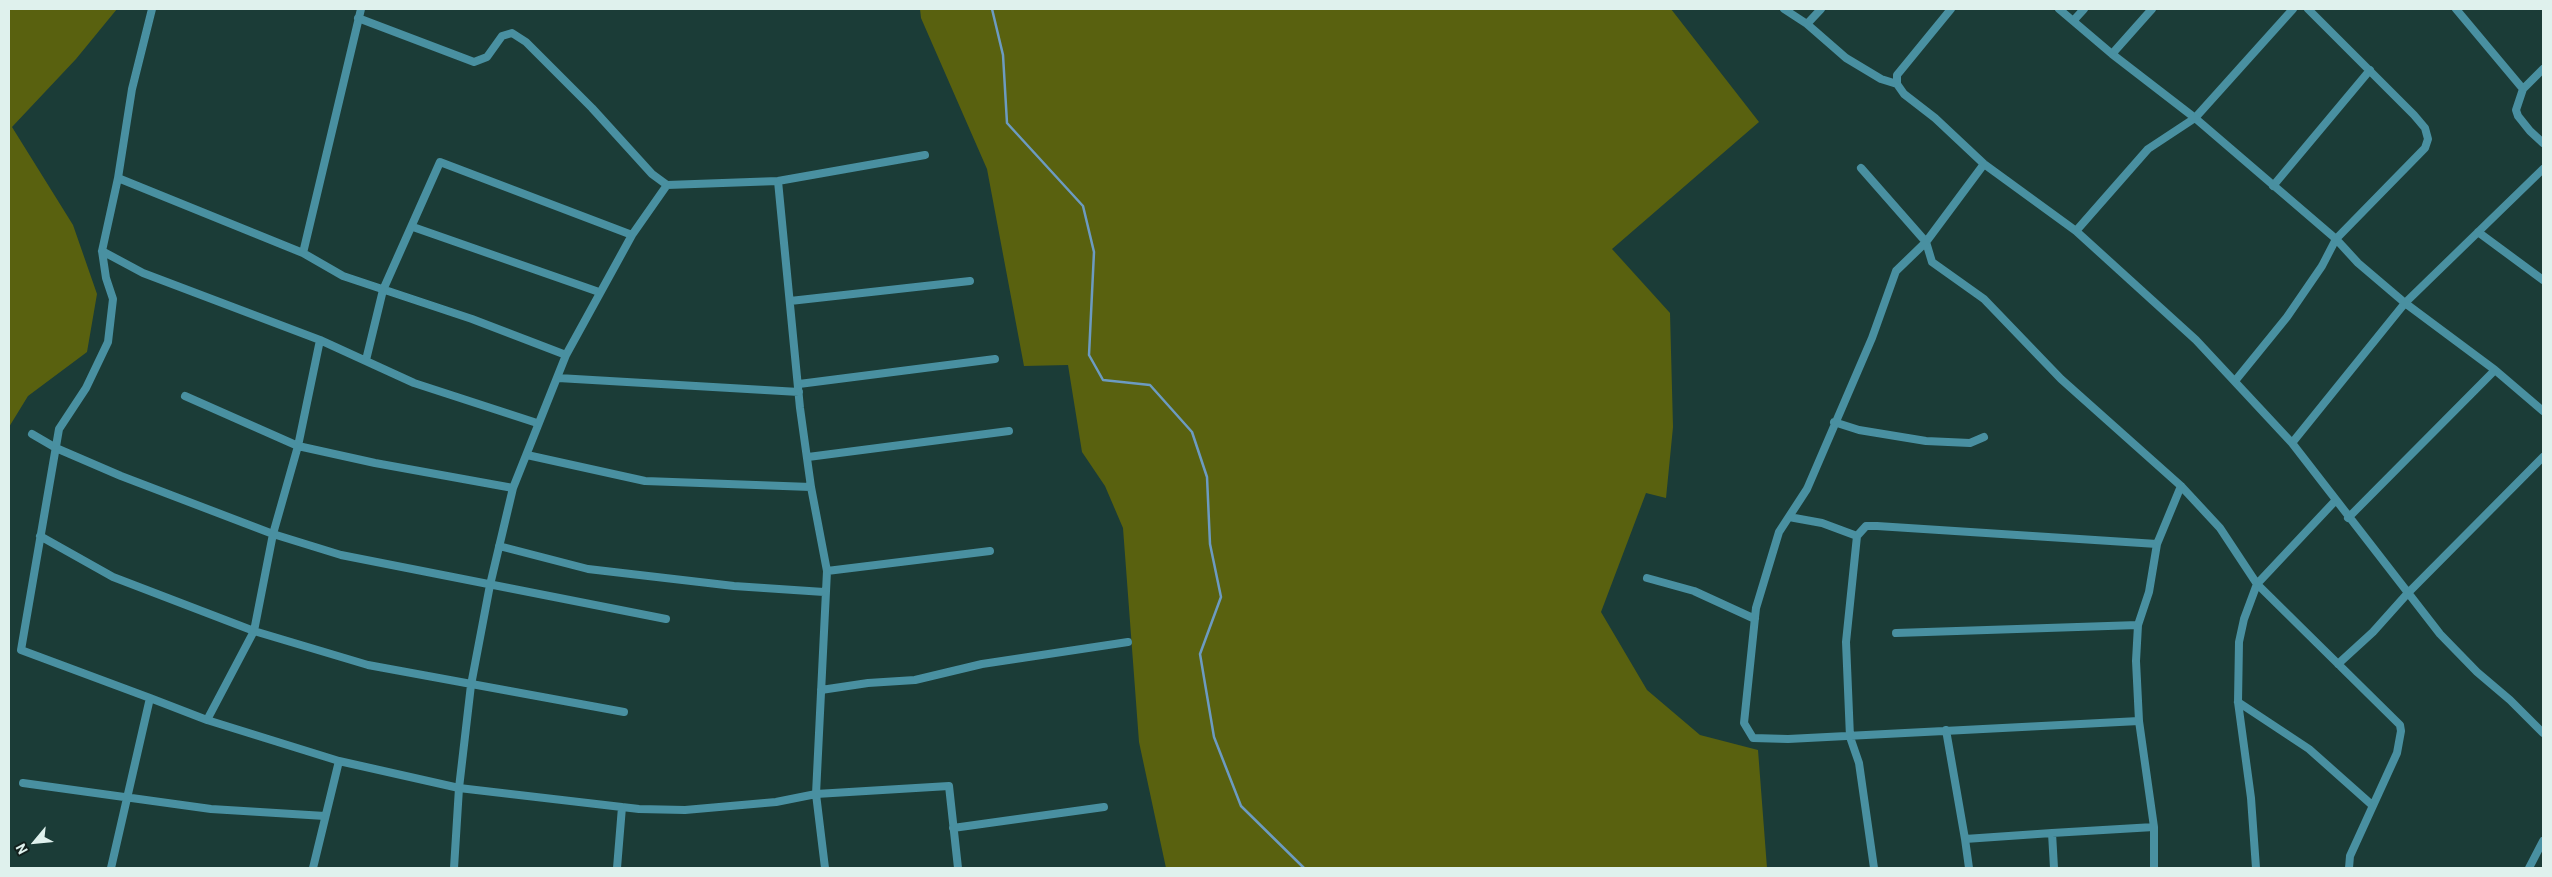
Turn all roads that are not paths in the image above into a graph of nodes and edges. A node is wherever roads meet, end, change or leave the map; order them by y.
1 (152, 9) edge
2 (361, 9) edge
3 (1784, 9) edge
4 (1821, 9) edge
5 (1951, 9) edge
6 (2059, 9) edge
7 (2084, 9) edge
8 (2152, 9) edge
9 (2293, 9) edge
10 (2308, 9) edge
11 (2456, 9) edge
12 (358, 18) junction
13 (2074, 20) junction
14 (1807, 24) junction
15 (2112, 54) junction
16 (2543, 69) edge
17 (2370, 70) junction
18 (1897, 84) junction
19 (2522, 89) junction
20 (2195, 118) junction
21 (2543, 143) edge
22 (925, 155) dead end
23 (1984, 164) junction
24 (1861, 168) dead end
25 (2543, 169) edge
26 (118, 178) junction
27 (778, 181) junction
28 (667, 185) junction
29 (2273, 186) junction
30 (413, 226) junction
31 (2076, 231) junction
32 (2478, 232) junction
33 (632, 235) junction
34 (2336, 239) junction
35 (1926, 242) junction
36 (102, 251) junction
37 (303, 253) junction
38 (2543, 280) edge
39 (970, 281) dead end
40 (384, 290) junction
41 (599, 292) junction
42 (790, 301) junction
43 (2405, 303) junction
44 (320, 340) junction
45 (566, 354) junction
46 (995, 359) dead end
47 (366, 360) junction
48 (2495, 370) junction
49 (558, 378) junction
50 (2235, 381) junction
51 (799, 388) junction
52 (185, 396) dead end
53 (2543, 411) edge
54 (1834, 422) junction
55 (537, 423) junction
56 (1009, 431) dead end
57 (32, 434) dead end
58 (1984, 437) dead end
59 (2292, 443) junction
60 (298, 446) junction
61 (56, 448) junction
62 (526, 455) junction
63 (808, 457) junction
64 (2543, 457) edge
65 (2180, 486) junction
66 (812, 487) junction
67 (513, 488) junction
68 (2335, 501) junction
69 (1789, 517) junction
70 (2348, 518) junction
71 (274, 534) junction
72 (40, 536) junction
73 (1857, 536) junction
74 (2157, 544) junction
75 (499, 546) junction
76 (990, 551) dead end
77 (827, 570) junction
78 (1647, 578) dead end
79 (2257, 584) junction
80 (490, 586) junction
81 (824, 592) junction
82 (2407, 594) junction
83 (666, 619) dead end
84 (1754, 619) junction
85 (2138, 625) junction
86 (254, 631) junction
87 (1896, 633) dead end
88 (1128, 642) dead end
89 (2338, 664) junction
90 (471, 685) junction
91 (821, 690) junction
92 (150, 698) junction
93 (2238, 702) junction
94 (624, 712) dead end
95 (207, 720) junction
96 (2139, 720) junction
97 (1946, 730) junction
98 (2542, 730) edge
99 (1850, 737) junction
100 (339, 761) junction
101 (23, 783) dead end
102 (459, 788) junction
103 (816, 794) junction
104 (128, 799) junction
105 (2372, 805) junction
106 (1104, 807) dead end
107 (622, 808) junction
108 (326, 816) junction
109 (2154, 827) junction
110 (954, 828) junction
111 (2052, 833) junction
112 (1965, 839) junction
113 (2543, 841) edge
114 (111, 868) edge
115 (313, 868) edge
116 (454, 868) edge
117 (617, 868) edge
118 (826, 868) edge
119 (958, 868) edge
120 (1874, 868) edge
121 (1969, 868) edge
122 (2054, 868) edge
123 (2154, 868) edge
124 (2256, 868) edge
125 (2348, 868) edge
126 (2529, 868) edge

1 - 26 street
2 - 12 street
3 - 14 street
4 - 14 street
5 - 18 street
6 - 13 street
7 - 13 street
8 - 15 street
9 - 20 street
10 - 17 street
11 - 19 street
12 - 28 street
12 - 37 street
13 - 15 street
14 - 18 street
15 - 20 street
16 - 19 street
17 - 29 street
17 - 34 street
18 - 23 street
19 - 21 street
20 - 29 street
20 - 31 street
22 - 27 street
23 - 31 street
23 - 35 street
24 - 35 street
25 - 32 street
26 - 36 street
26 - 37 street
27 - 28 street
27 - 42 street
28 - 33 street
29 - 34 street
30 - 33 street
30 - 40 street
30 - 41 street
31 - 50 street
32 - 38 street
32 - 43 street
33 - 41 street
34 - 43 street
34 - 50 street
35 - 54 street
35 - 65 street
36 - 44 street
36 - 61 street
37 - 40 street
39 - 42 street
40 - 45 street
40 - 47 street
41 - 45 street
42 - 51 street
43 - 48 street
43 - 59 street
44 - 47 street
44 - 60 street
45 - 49 street
46 - 51 street
47 - 55 street
48 - 53 street
48 - 70 street
49 - 51 street
49 - 55 street
50 - 59 street
51 - 63 street
52 - 60 street
54 - 58 street
54 - 69 street
55 - 62 street
56 - 63 street
57 - 61 street
59 - 68 street
60 - 67 street
60 - 71 street
61 - 71 street
61 - 72 street
62 - 66 street
62 - 67 street
63 - 66 street
64 - 82 street
65 - 74 street
65 - 79 street
66 - 77 street
67 - 75 street
68 - 70 street
68 - 79 street
69 - 73 street
69 - 84 street
70 - 82 street
71 - 80 street
71 - 86 street
72 - 86 street
72 - 92 street
73 - 74 street
73 - 99 street
74 - 85 street
75 - 80 street
75 - 81 street
76 - 77 street
77 - 81 street
78 - 84 street
79 - 89 street
79 - 93 street
80 - 83 street
80 - 90 street
81 - 91 street
82 - 89 street
82 - 98 street
84 - 99 street
85 - 87 street
85 - 96 street
86 - 90 street
86 - 95 street
88 - 91 street
89 - 105 street
90 - 94 street
90 - 102 street
91 - 103 street
92 - 95 street
92 - 104 street
93 - 105 street
93 - 124 street
95 - 100 street
96 - 97 street
96 - 109 street
97 - 99 street
97 - 112 street
99 - 120 street
100 - 102 street
100 - 108 street
101 - 104 street
102 - 107 street
102 - 116 street
103 - 107 street
103 - 110 street
103 - 118 street
104 - 108 street
104 - 114 street
105 - 125 street
106 - 110 street
107 - 117 street
108 - 115 street
109 - 111 street
109 - 123 street
110 - 119 street
111 - 112 street
111 - 122 street
112 - 121 street
113 - 126 street

